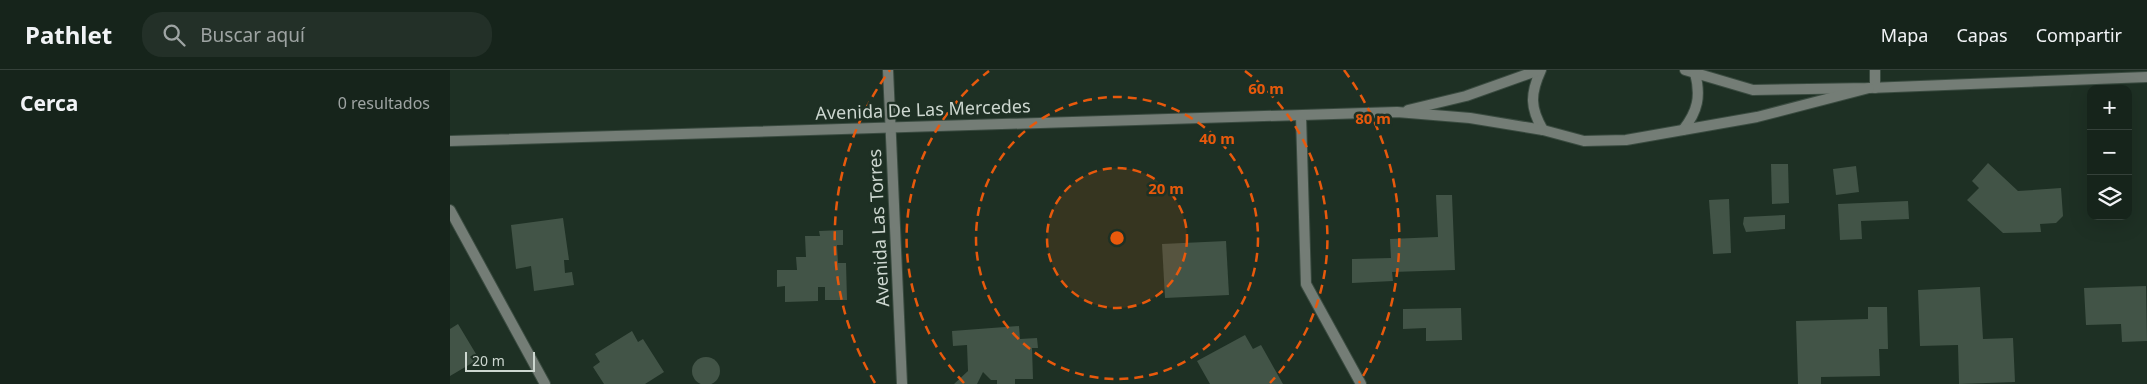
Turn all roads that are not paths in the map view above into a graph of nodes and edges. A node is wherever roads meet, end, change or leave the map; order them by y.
1 (888, 70) edge
2 (1540, 70) edge
3 (1875, 70) edge
4 (1690, 72) edge
5 (2147, 76) edge
6 (1872, 88) junction
7 (1397, 112) junction
8 (1300, 116) junction
9 (889, 126) junction
10 (1544, 130) junction
11 (1683, 130) junction
12 (450, 141) edge
13 (450, 210) edge
14 (545, 384) edge
15 (902, 384) edge
16 (1361, 384) edge

1 - 9 lane, Avenida Las Torres
2 - 7 lane, Avenida De Las Mercedes
2 - 10 lane
3 - 6 lane
4 - 6 lane, Avenida De Las Mercedes
4 - 11 lane
5 - 6 lane, Avenida De Las Mercedes
6 - 11 lane, Avenida De Las Mercedes
7 - 8 lane, Avenida De Las Mercedes
7 - 10 lane, Avenida De Las Mercedes
8 - 9 lane, Avenida De Las Mercedes
8 - 16 lane
9 - 12 lane, Avenida De Las Mercedes
9 - 15 lane, Avenida Las Torres
10 - 11 lane, Avenida De Las Mercedes
13 - 14 lane

